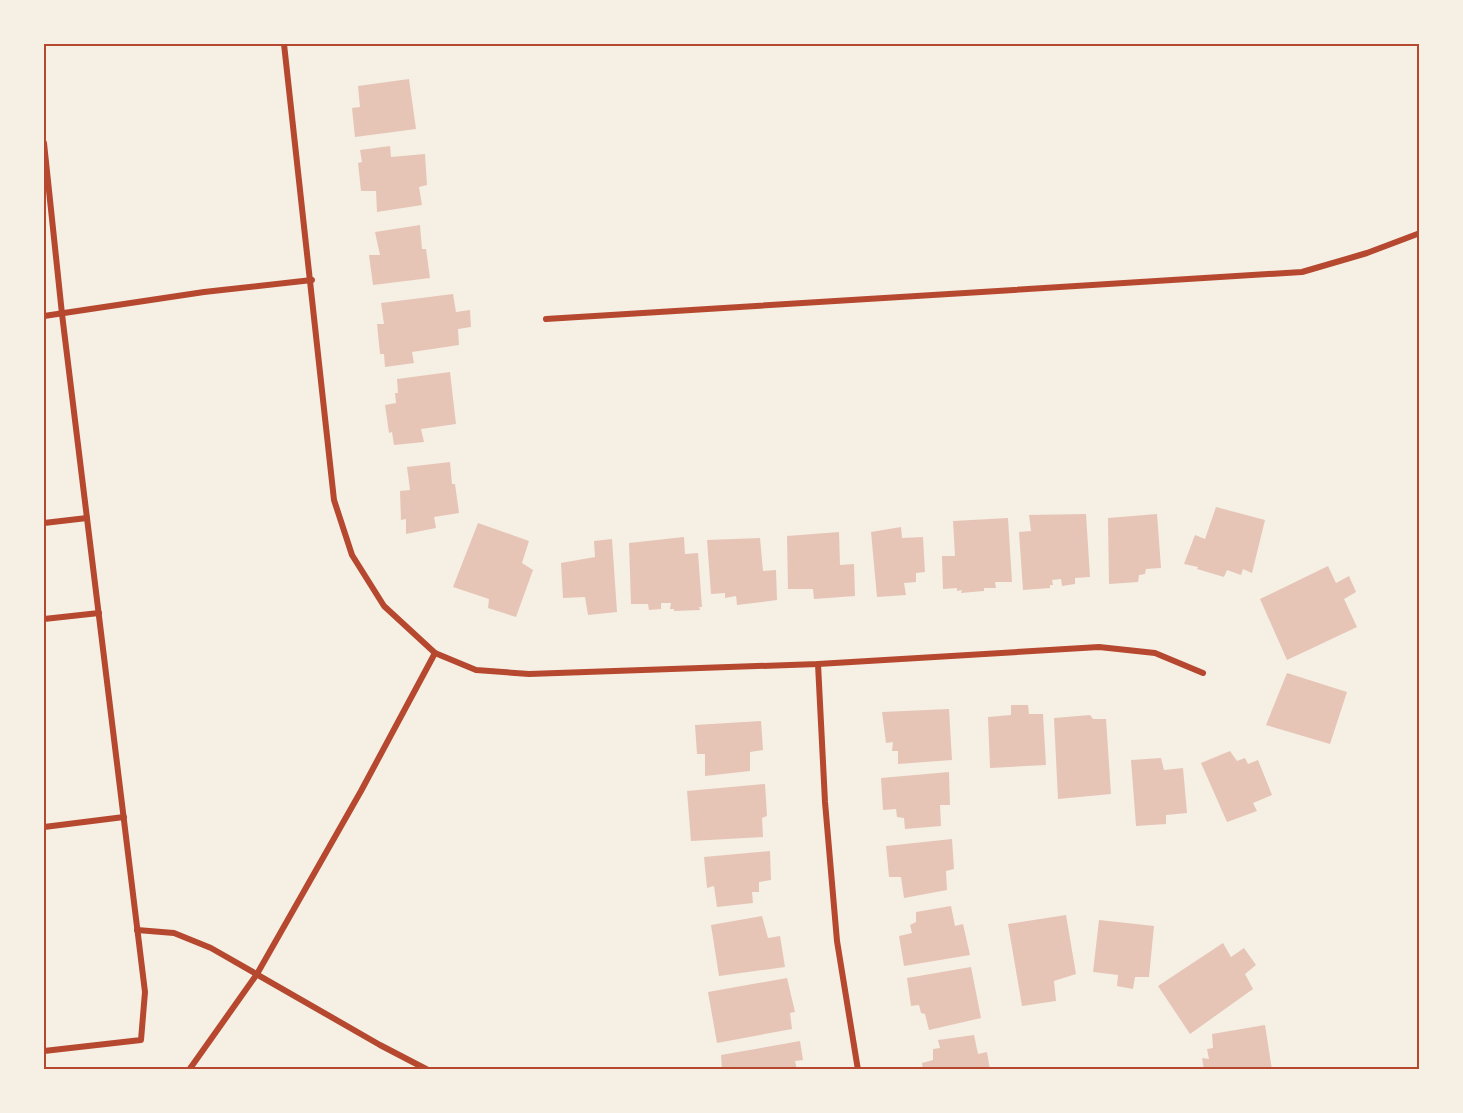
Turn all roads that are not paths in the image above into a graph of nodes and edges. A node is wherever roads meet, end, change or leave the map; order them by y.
1 (284, 44) edge
2 (44, 143) edge
3 (1419, 233) edge
4 (312, 280) junction
5 (62, 314) junction
6 (44, 316) edge
7 (546, 319) dead end
8 (87, 518) junction
9 (44, 524) edge
10 (99, 613) junction
11 (44, 619) edge
12 (435, 654) junction
13 (818, 664) junction
14 (1203, 673) dead end
15 (123, 818) junction
16 (44, 827) edge
17 (137, 930) junction
18 (257, 974) junction
19 (44, 1051) edge
20 (189, 1070) edge
21 (428, 1070) edge
22 (858, 1070) edge

1 - 4 street
2 - 5 street
3 - 7 street
4 - 5 street
4 - 12 street
5 - 6 street
5 - 8 street
8 - 9 street
8 - 10 street
10 - 11 street
10 - 15 street
12 - 13 street
12 - 18 street
13 - 14 street
13 - 22 street
15 - 16 street
15 - 17 street
17 - 18 street
17 - 19 street
18 - 20 street
18 - 21 street

